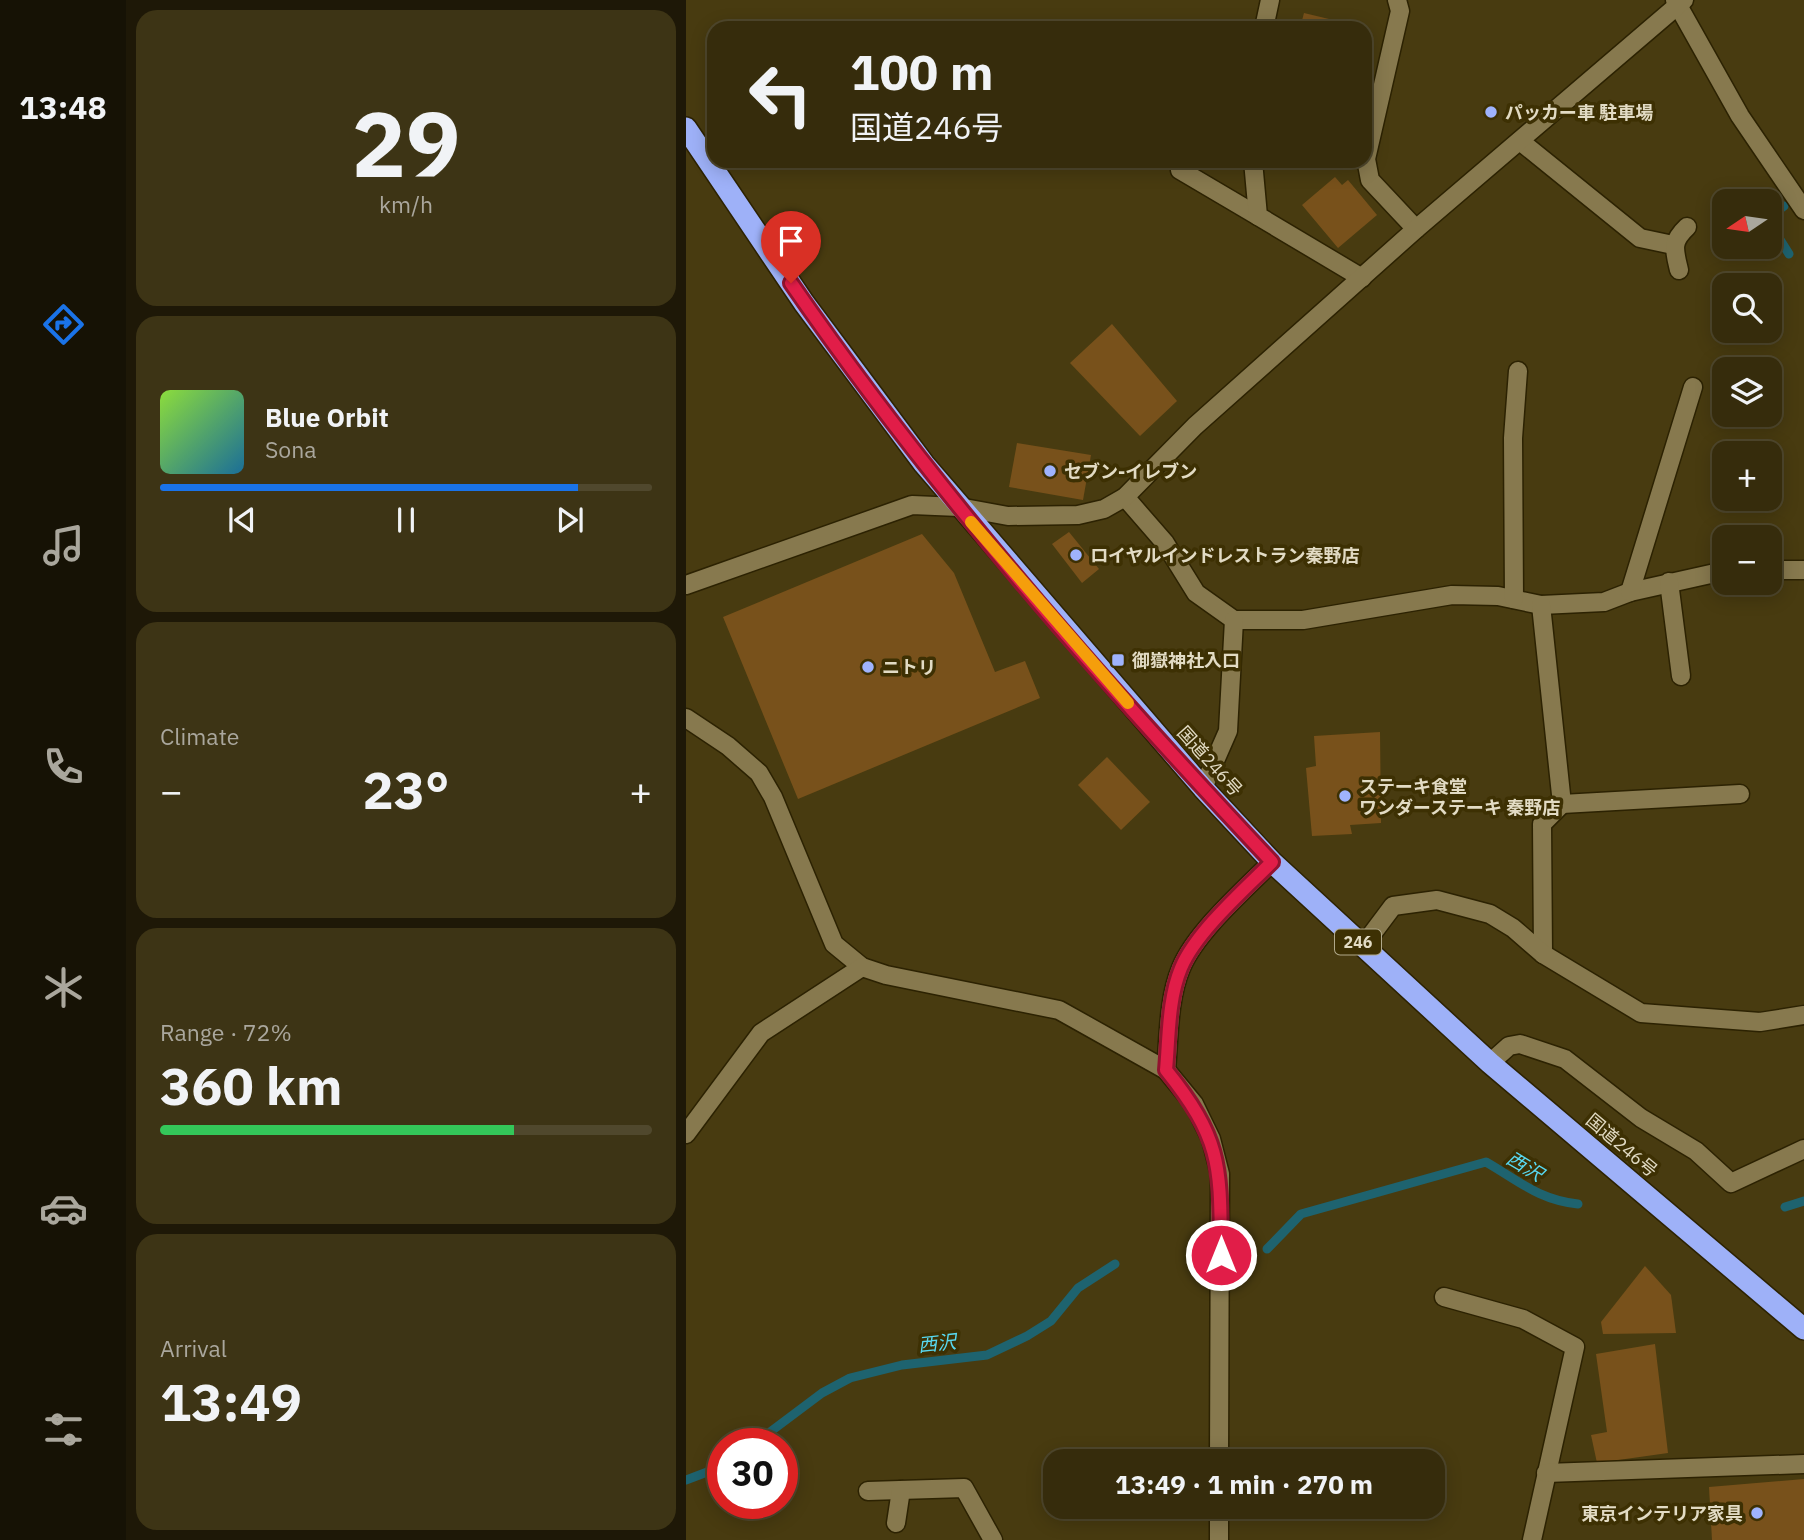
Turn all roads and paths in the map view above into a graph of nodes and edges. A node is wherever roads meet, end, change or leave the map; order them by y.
1 (1270, 0) edge
2 (1397, 0) edge
3 (1679, 2) edge
4 (1266, 21) edge
5 (686, 128) edge
6 (1372, 133) edge
7 (1520, 141) junction
8 (707, 159) edge
9 (713, 168) edge
10 (1180, 168) edge
11 (1254, 168) edge
12 (1368, 168) edge
13 (1804, 210) edge
14 (1258, 216) junction
15 (1687, 227) dead end
16 (1416, 229) junction
17 (1673, 245) junction
18 (1679, 270) dead end
19 (1362, 278) junction
20 (1518, 371) dead end
21 (1693, 387) dead end
22 (1125, 497) junction
23 (959, 507) junction
24 (1782, 570) edge
25 (1804, 570) edge
26 (1712, 573) edge
27 (1668, 582) junction
28 (686, 585) edge
29 (1630, 592) junction
30 (1514, 599) junction
31 (1541, 605) junction
32 (1234, 620) junction
33 (1681, 676) dead end
34 (686, 718) edge
35 (1203, 788) junction
36 (1740, 794) dead end
37 (1562, 804) junction
38 (1272, 862) junction
39 (1363, 946) junction
40 (1543, 954) junction
41 (862, 967) junction
42 (1804, 1015) edge
43 (1490, 1063) junction
44 (1166, 1070) junction
45 (686, 1134) edge
46 (1804, 1149) edge
47 (1444, 1297) dead end
48 (1804, 1329) edge
49 (1219, 1449) edge
50 (1804, 1464) edge
51 (1546, 1473) junction
52 (901, 1490) junction
53 (868, 1491) dead end
54 (1219, 1519) edge
55 (896, 1523) dead end
56 (993, 1540) edge
57 (1219, 1540) edge
58 (1532, 1540) edge

1 - 4 street
2 - 6 street
3 - 7 street
3 - 13 street
5 - 8 highway, 国道246号 / 246
7 - 16 street
7 - 17 street
9 - 23 highway, 国道246号 / 246
10 - 14 street
11 - 14 street
12 - 16 street
14 - 19 street
15 - 17 street
16 - 19 street
17 - 18 street
19 - 22 street
20 - 30 street
21 - 29 street
22 - 23 street
22 - 32 street
23 - 28 street
23 - 35 highway, 国道246号 / 246
24 - 25 street
26 - 27 street
27 - 29 street
27 - 33 street
29 - 31 street
30 - 31 street
30 - 32 street
31 - 37 street
32 - 35 street
34 - 41 street
35 - 38 highway, 国道246号 / 246
36 - 37 street
37 - 40 street
38 - 39 highway, 国道246号 / 246
38 - 44 street
39 - 40 street
39 - 43 highway, 国道246号 / 246
40 - 42 street
41 - 44 street
41 - 45 street
43 - 46 street
43 - 48 highway, 国道246号 / 246
44 - 49 street
47 - 51 street
50 - 51 street
51 - 58 street
52 - 53 street
52 - 55 street
52 - 56 street
54 - 57 street

